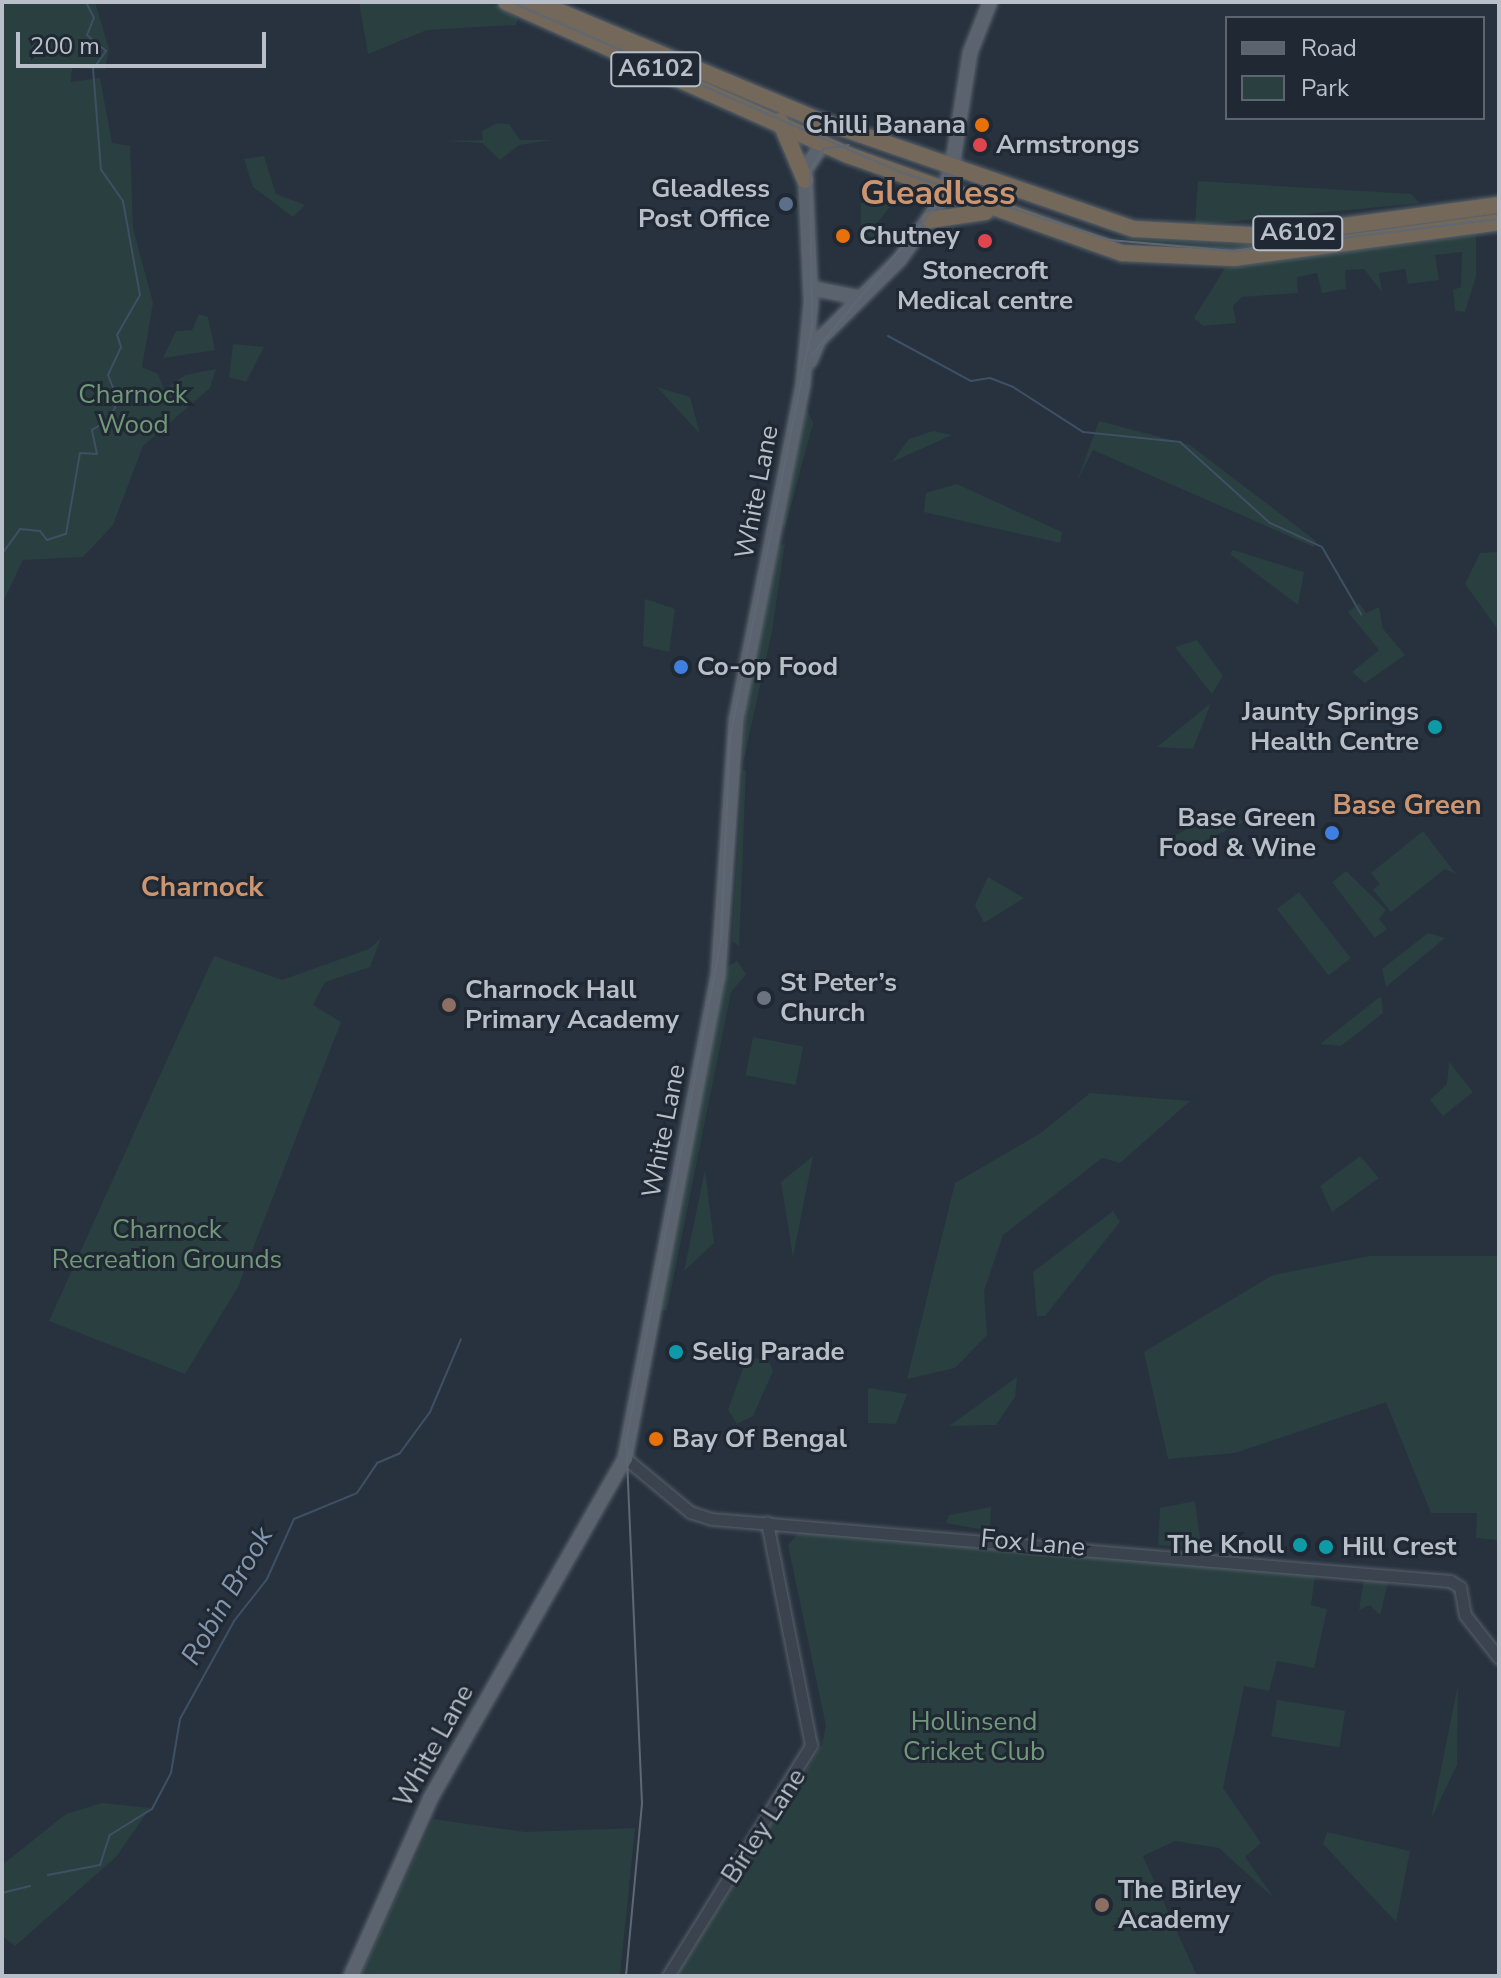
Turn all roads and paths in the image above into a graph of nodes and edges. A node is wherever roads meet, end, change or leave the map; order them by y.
1 (506, 2) edge
2 (537, 2) edge
3 (990, 2) edge
4 (780, 121) junction
5 (856, 133) junction
6 (823, 143) junction
7 (957, 144) junction
8 (924, 159) junction
9 (952, 168) junction
10 (805, 180) junction
11 (943, 192) junction
12 (1499, 205) edge
13 (995, 212) junction
14 (930, 220) junction
15 (1499, 222) edge
16 (811, 288) junction
17 (860, 298) junction
18 (803, 384) junction
19 (625, 1458) junction
20 (767, 1522) junction
21 (1499, 1658) edge
22 (351, 1976) edge
23 (668, 1976) edge

1 - 4 highway, A6102
2 - 5 highway, A6102
3 - 7 main road
4 - 6 highway, A6102
4 - 10 highway
5 - 6 highway
5 - 8 highway, A6102
6 - 10 main road, White Lane
6 - 11 highway, A6102
7 - 8 main road
7 - 9 main road
8 - 9 highway, A6102
8 - 11 highway
9 - 11 main road
9 - 12 highway, A6102
10 - 16 main road, White Lane
11 - 13 highway, A6102
11 - 14 main road
13 - 14 highway
13 - 15 highway, A6102
14 - 17 main road
16 - 17 main road
16 - 18 main road, White Lane
17 - 18 main road
18 - 19 main road, White Lane
19 - 20 street, Fox Lane
19 - 22 main road, White Lane
20 - 21 street, Fox Lane
20 - 23 street, Birley Lane

